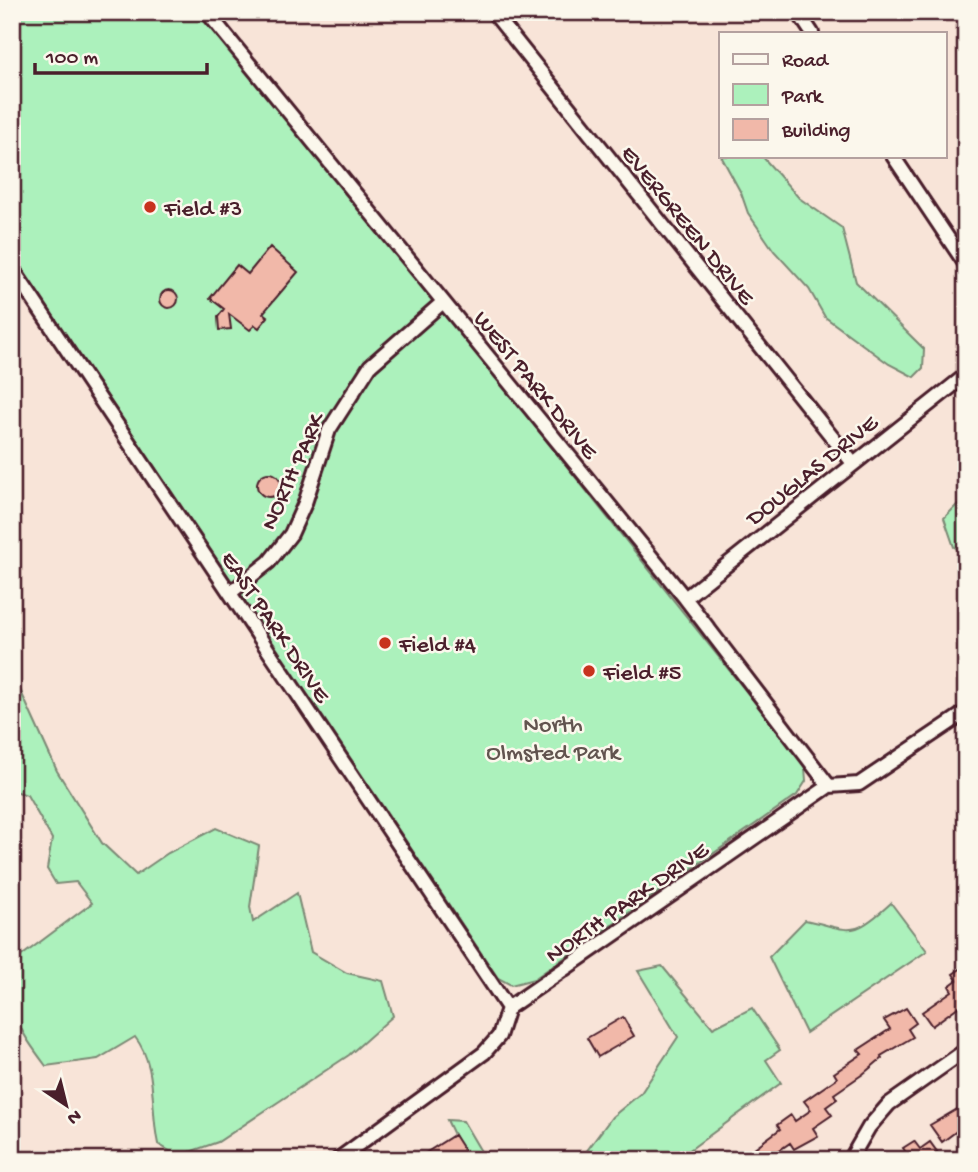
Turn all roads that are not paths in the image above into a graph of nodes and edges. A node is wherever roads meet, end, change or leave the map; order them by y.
1 (207, 12) edge
2 (492, 12) edge
3 (798, 12) edge
4 (811, 32) edge
5 (895, 158) edge
6 (966, 265) edge
7 (12, 268) edge
8 (443, 302) junction
9 (966, 375) edge
10 (852, 462) junction
11 (230, 593) junction
12 (685, 598) junction
13 (966, 712) edge
14 (829, 786) junction
15 (508, 1008) junction
16 (966, 1050) edge
17 (337, 1160) edge
18 (850, 1160) edge

1 - 8 street, WEST PARK DRIVE
2 - 10 street, EVERGREEN DRIVE
3 - 4 street
5 - 6 street
7 - 11 street, EAST PARK DRIVE
8 - 11 street, NORTH PARK
8 - 12 street, WEST PARK DRIVE
9 - 10 street, DOUGLAS DRIVE
10 - 12 street, DOUGLAS DRIVE
11 - 15 street, EAST PARK DRIVE
12 - 14 street, WEST PARK DRIVE
13 - 14 street, NORTH PARK DRIVE
14 - 15 street, NORTH PARK DRIVE
15 - 17 street
16 - 18 street

